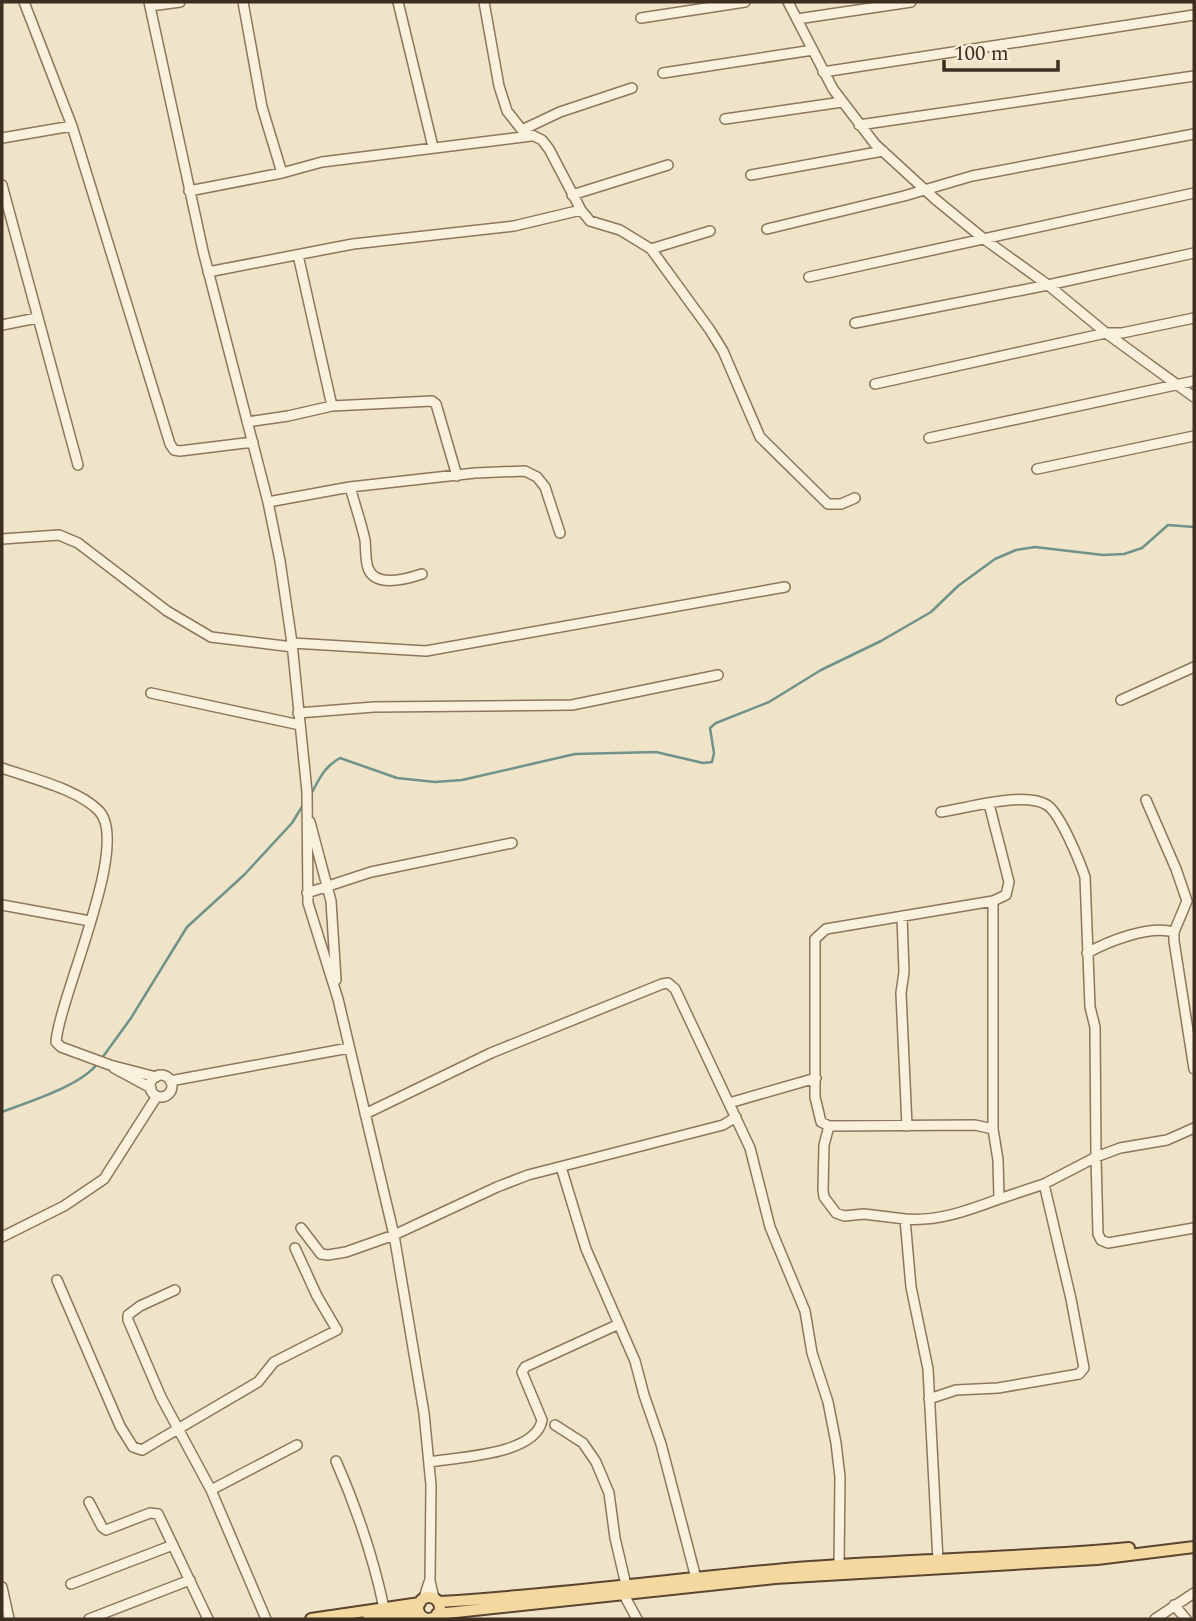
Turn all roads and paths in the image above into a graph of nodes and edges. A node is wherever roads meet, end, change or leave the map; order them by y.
1 (24, 2) edge
2 (180, 2) edge
3 (243, 2) edge
4 (398, 2) edge
5 (484, 2) edge
6 (745, 2) edge
7 (788, 2) edge
8 (911, 2) edge
9 (149, 4) edge
10 (1194, 15) edge
11 (640, 18) dead end
12 (797, 19) junction
13 (813, 50) junction
14 (823, 72) junction
15 (663, 73) dead end
16 (1194, 76) edge
17 (632, 88) dead end
18 (842, 102) junction
19 (725, 119) dead end
20 (859, 125) junction
21 (72, 126) junction
22 (522, 130) junction
23 (1194, 134) edge
24 (533, 135) junction
25 (2, 138) edge
26 (433, 147) junction
27 (883, 151) junction
28 (668, 165) dead end
29 (282, 173) junction
30 (751, 175) dead end
31 (2, 185) edge
32 (925, 190) junction
33 (189, 191) junction
34 (1194, 193) edge
35 (572, 195) junction
36 (581, 210) junction
37 (767, 229) dead end
38 (710, 231) dead end
39 (984, 239) junction
40 (652, 249) junction
41 (1194, 253) edge
42 (298, 254) junction
43 (208, 272) junction
44 (809, 277) dead end
45 (1048, 285) junction
46 (37, 318) junction
47 (1194, 318) edge
48 (855, 323) dead end
49 (2, 325) edge
50 (1106, 334) junction
51 (1194, 381) edge
52 (875, 384) dead end
53 (1179, 384) junction
54 (1194, 397) edge
55 (332, 406) junction
56 (247, 422) junction
57 (1194, 436) edge
58 (929, 438) dead end
59 (253, 442) junction
60 (78, 465) dead end
61 (1037, 468) dead end
62 (457, 476) junction
63 (350, 487) junction
64 (855, 498) dead end
65 (268, 502) junction
66 (560, 533) dead end
67 (2, 539) edge
68 (422, 574) dead end
69 (785, 587) dead end
70 (292, 645) junction
71 (1194, 667) edge
72 (718, 675) dead end
73 (151, 692) dead end
74 (1121, 701) dead end
75 (299, 713) junction
76 (300, 725) junction
77 (2, 768) edge
78 (1146, 800) dead end
79 (989, 804) junction
80 (941, 812) dead end
81 (309, 816) junction
82 (512, 843) dead end
83 (328, 886) junction
84 (307, 893) junction
85 (993, 901) junction
86 (2, 905) edge
87 (902, 916) junction
88 (90, 921) junction
89 (1174, 932) junction
90 (1087, 953) junction
91 (338, 999) junction
92 (349, 1048) junction
93 (110, 1065) junction
94 (1194, 1069) edge
95 (156, 1077) junction
96 (816, 1078) junction
97 (170, 1081) junction
98 (154, 1092) junction
99 (729, 1103) junction
100 (365, 1114) junction
101 (736, 1117) junction
102 (829, 1126) junction
103 (907, 1126) junction
104 (1194, 1128) edge
105 (993, 1129) junction
106 (1096, 1157) junction
107 (561, 1167) junction
108 (1044, 1184) junction
109 (999, 1199) junction
110 (905, 1219) junction
111 (301, 1228) dead end
112 (1194, 1228) edge
113 (394, 1235) junction
114 (2, 1237) edge
115 (295, 1248) dead end
116 (57, 1279) dead end
117 (175, 1290) dead end
118 (619, 1324) junction
119 (929, 1399) junction
120 (555, 1425) dead end
121 (178, 1429) junction
122 (297, 1444) dead end
123 (336, 1461) dead end
124 (429, 1462) junction
125 (211, 1490) junction
126 (89, 1502) dead end
127 (1194, 1541) edge
128 (173, 1545) junction
129 (1194, 1547) edge
130 (938, 1561) junction
131 (839, 1565) junction
132 (696, 1578) junction
133 (190, 1580) junction
134 (71, 1584) dead end
135 (2, 1587) edge
136 (625, 1590) junction
137 (1194, 1593) edge
138 (1174, 1605) junction
139 (384, 1608) junction
140 (428, 1610) edge
141 (9, 1619) edge
142 (89, 1619) edge
143 (208, 1619) edge
144 (266, 1619) edge
145 (311, 1619) edge
146 (368, 1619) edge
147 (638, 1619) edge
148 (1155, 1619) edge
149 (1186, 1619) edge

1 - 21 street
2 - 9 street
3 - 29 street
4 - 26 street
5 - 22 street
6 - 11 street
7 - 12 street
8 - 12 street
9 - 33 street
10 - 14 street
12 - 13 street
13 - 14 street
13 - 15 street
14 - 18 street
16 - 20 street
17 - 22 street
18 - 19 street
18 - 20 street
20 - 27 street
21 - 25 street
21 - 59 street
22 - 24 street
23 - 32 street
24 - 26 street
24 - 35 street
26 - 29 street
27 - 30 street
27 - 32 street
28 - 35 street
29 - 33 street
31 - 46 street
32 - 37 street
32 - 39 street
33 - 43 street
34 - 39 street
35 - 36 street
36 - 40 street
36 - 42 street
38 - 40 street
39 - 44 street
39 - 45 street
40 - 64 street
41 - 45 street
42 - 43 street
42 - 55 street
43 - 56 street
45 - 48 street
45 - 50 street
46 - 49 street
46 - 60 street
47 - 50 street
50 - 52 street
50 - 53 street
51 - 53 street
53 - 54 street
53 - 58 street
55 - 56 street
55 - 62 street
56 - 59 street
57 - 61 street
59 - 65 street
62 - 63 street
62 - 66 street
63 - 65 street
63 - 68 street
65 - 70 street
67 - 70 street
69 - 70 street
70 - 75 street
71 - 74 street
72 - 75 street
73 - 76 street
75 - 76 street
76 - 81 street
77 - 88 street
78 - 89 street
79 - 80 street
79 - 85 street
79 - 90 street
81 - 83 street
81 - 84 street
82 - 83 street
83 - 84 street
83 - 91 street
84 - 91 street
85 - 87 street
85 - 105 street
86 - 88 street
87 - 96 street
87 - 103 street
88 - 93 street
89 - 90 street
89 - 94 street
90 - 106 street
91 - 92 street
92 - 97 street
92 - 100 street
93 - 95 street
93 - 98 street
95 - 97 street
95 - 98 street
96 - 99 street
96 - 102 street
97 - 98 street
98 - 114 street
99 - 100 street
99 - 101 street
100 - 113 street
101 - 107 street
101 - 131 street
102 - 103 street
102 - 110 street
103 - 105 street
104 - 106 street
105 - 109 street
106 - 108 street
106 - 112 street
107 - 113 street
107 - 118 street
108 - 109 street
108 - 119 street
109 - 110 street
110 - 119 street
111 - 113 street
113 - 124 street
115 - 121 street
116 - 121 street
117 - 121 street
118 - 124 street
118 - 132 street
119 - 130 street
120 - 136 street
121 - 125 street
122 - 125 street
123 - 139 street
124 - 140 street
125 - 144 street
126 - 128 street
127 - 130 main road
128 - 133 street
128 - 134 street
129 - 136 main road
130 - 131 main road
131 - 132 main road
132 - 136 main road
133 - 142 street
133 - 143 street
135 - 141 street
136 - 140 main road
136 - 147 street
137 - 138 street
138 - 148 street
138 - 149 street
139 - 140 main road
139 - 145 main road
140 - 146 main road

